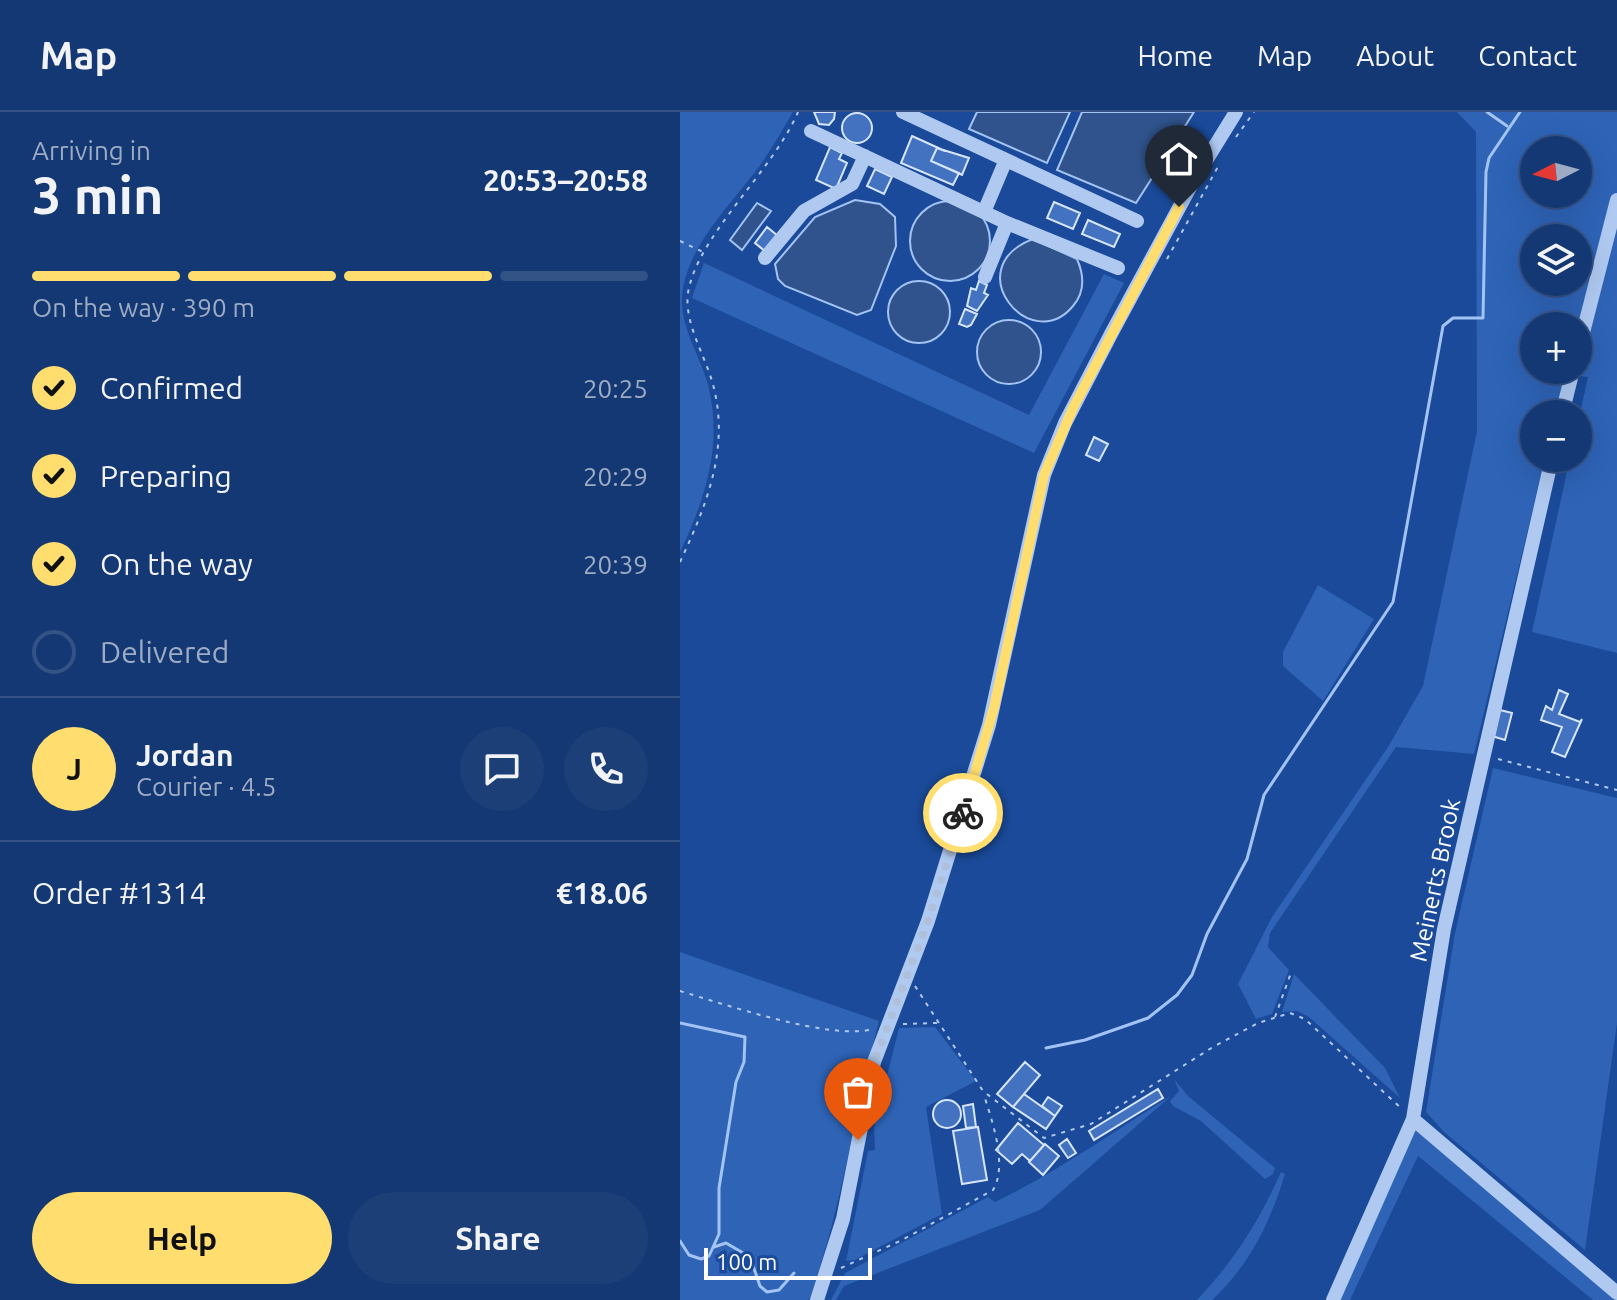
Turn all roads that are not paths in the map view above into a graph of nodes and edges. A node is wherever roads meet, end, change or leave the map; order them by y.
1 (903, 112) edge
2 (1236, 112) edge
3 (811, 131) dead end
4 (865, 156) junction
5 (1005, 162) junction
6 (1617, 200) edge
7 (984, 212) junction
8 (1137, 221) dead end
9 (1007, 223) junction
10 (765, 258) dead end
11 (1118, 268) dead end
12 (985, 277) dead end
13 (1588, 312) edge
14 (1549, 472) edge
15 (1413, 1119) junction
16 (1617, 1293) edge
17 (817, 1300) edge
18 (1333, 1300) edge

1 - 5 street
2 - 17 street
3 - 4 street
4 - 7 street
4 - 10 street
5 - 7 street
5 - 8 street
6 - 13 street
7 - 9 street
9 - 11 street
9 - 12 street
14 - 15 street, Meinerts Brook
15 - 16 street
15 - 18 street, Meinerts Brook

